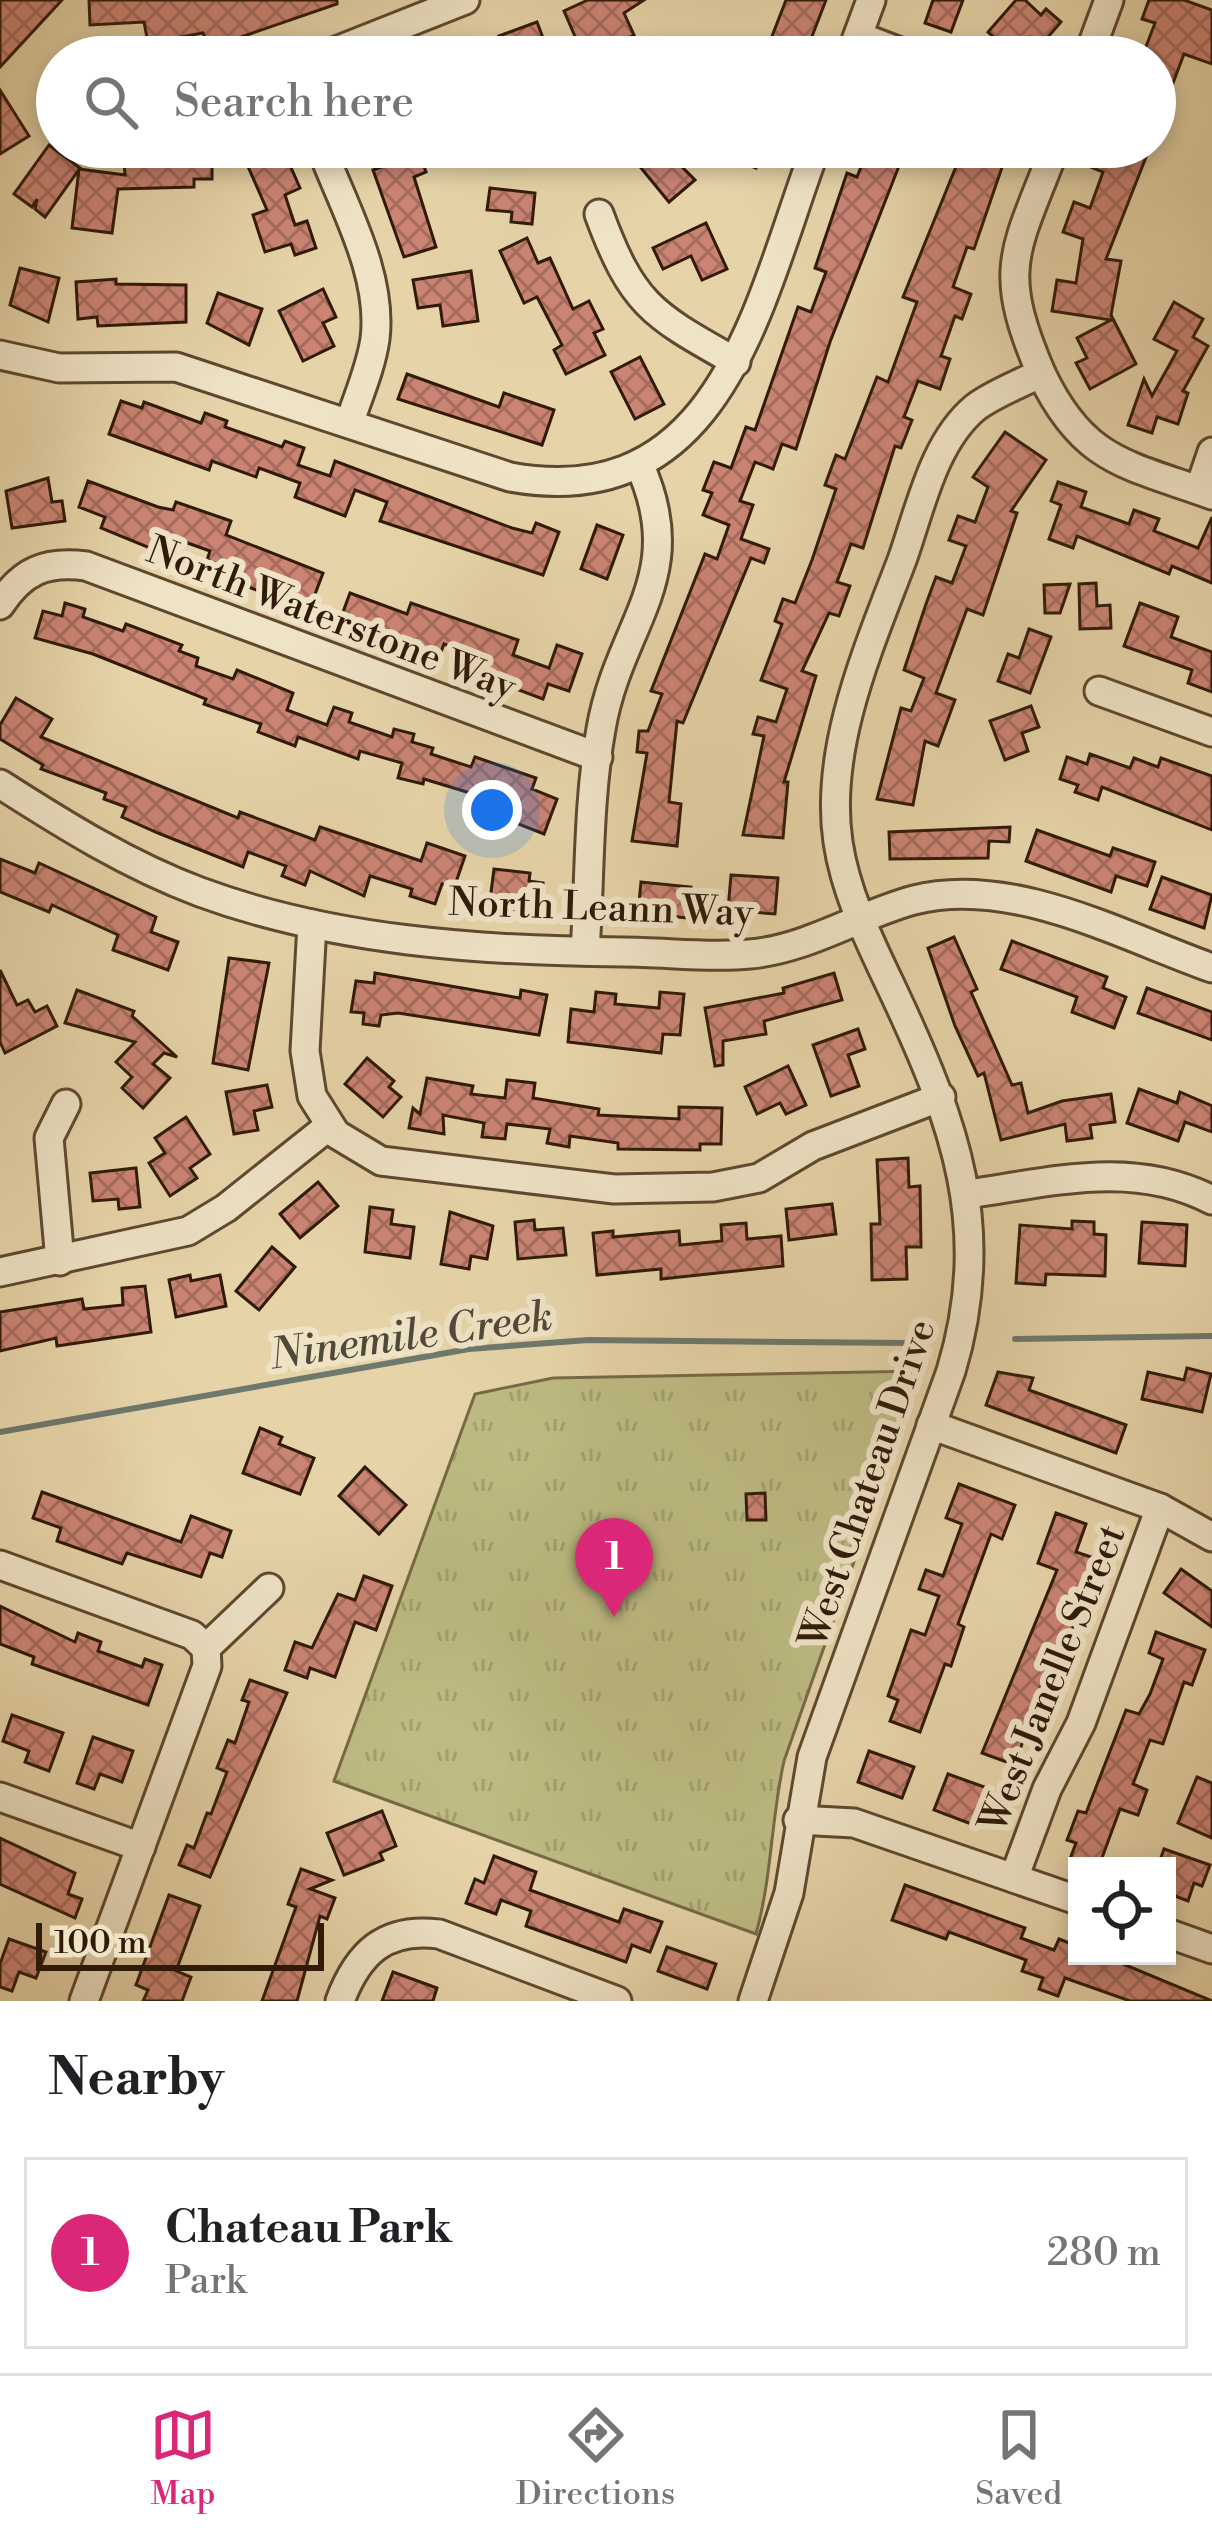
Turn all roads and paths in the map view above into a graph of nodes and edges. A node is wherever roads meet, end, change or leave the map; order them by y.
1 (465, 0) edge
2 (871, 0) edge
3 (1109, 0) edge
4 (374, 36) edge
5 (858, 36) edge
6 (1096, 36) edge
7 (329, 168) edge
8 (808, 168) edge
9 (1048, 168) edge
10 (599, 214) dead end
11 (0, 355) edge
12 (736, 362) junction
13 (1041, 373) junction
14 (350, 421) junction
15 (1212, 452) edge
16 (639, 464) junction
17 (1205, 493) edge
18 (0, 605) edge
19 (1100, 691) dead end
20 (1212, 732) edge
21 (598, 757) junction
22 (0, 784) edge
23 (860, 920) junction
24 (311, 924) junction
25 (585, 952) junction
26 (1212, 968) edge
27 (941, 1097) junction
28 (66, 1104) dead end
29 (328, 1126) junction
30 (968, 1194) junction
31 (1212, 1200) edge
32 (60, 1261) junction
33 (0, 1272) edge
34 (931, 1425) junction
35 (1160, 1508) junction
36 (1212, 1537) edge
37 (0, 1565) edge
38 (269, 1588) dead end
39 (206, 1648) junction
40 (0, 1797) edge
41 (798, 1820) junction
42 (140, 1847) junction
43 (1014, 1878) junction
44 (1068, 1897) edge
45 (1176, 1936) edge
46 (1212, 1949) edge
47 (84, 2001) edge
48 (340, 2001) edge
49 (617, 2001) edge
50 (753, 2001) edge

1 - 4 street
2 - 5 street
3 - 6 street
7 - 14 street
8 - 12 street
9 - 13 street
10 - 12 street
11 - 14 street
12 - 16 street
13 - 17 street
13 - 23 street, West Chateau Drive
14 - 16 street
15 - 17 street
16 - 21 street
18 - 21 street, North Waterstone Way
19 - 20 street
21 - 25 street
22 - 24 street, North Leann Way
23 - 25 street, North Leann Way
23 - 26 street, North Leann Way
23 - 27 street, West Chateau Drive
24 - 25 street, North Leann Way
24 - 29 street
27 - 29 street
27 - 30 street, West Chateau Drive
28 - 32 street
29 - 32 street
30 - 31 street
30 - 34 street, West Chateau Drive
32 - 33 street
34 - 35 street
34 - 41 street, West Chateau Drive
35 - 36 street
35 - 43 street, West Janelle Street
37 - 39 street
38 - 39 street
39 - 42 street
40 - 42 street
41 - 43 street
41 - 50 street, West Chateau Drive
42 - 47 street
43 - 44 street
45 - 46 street
48 - 49 street

